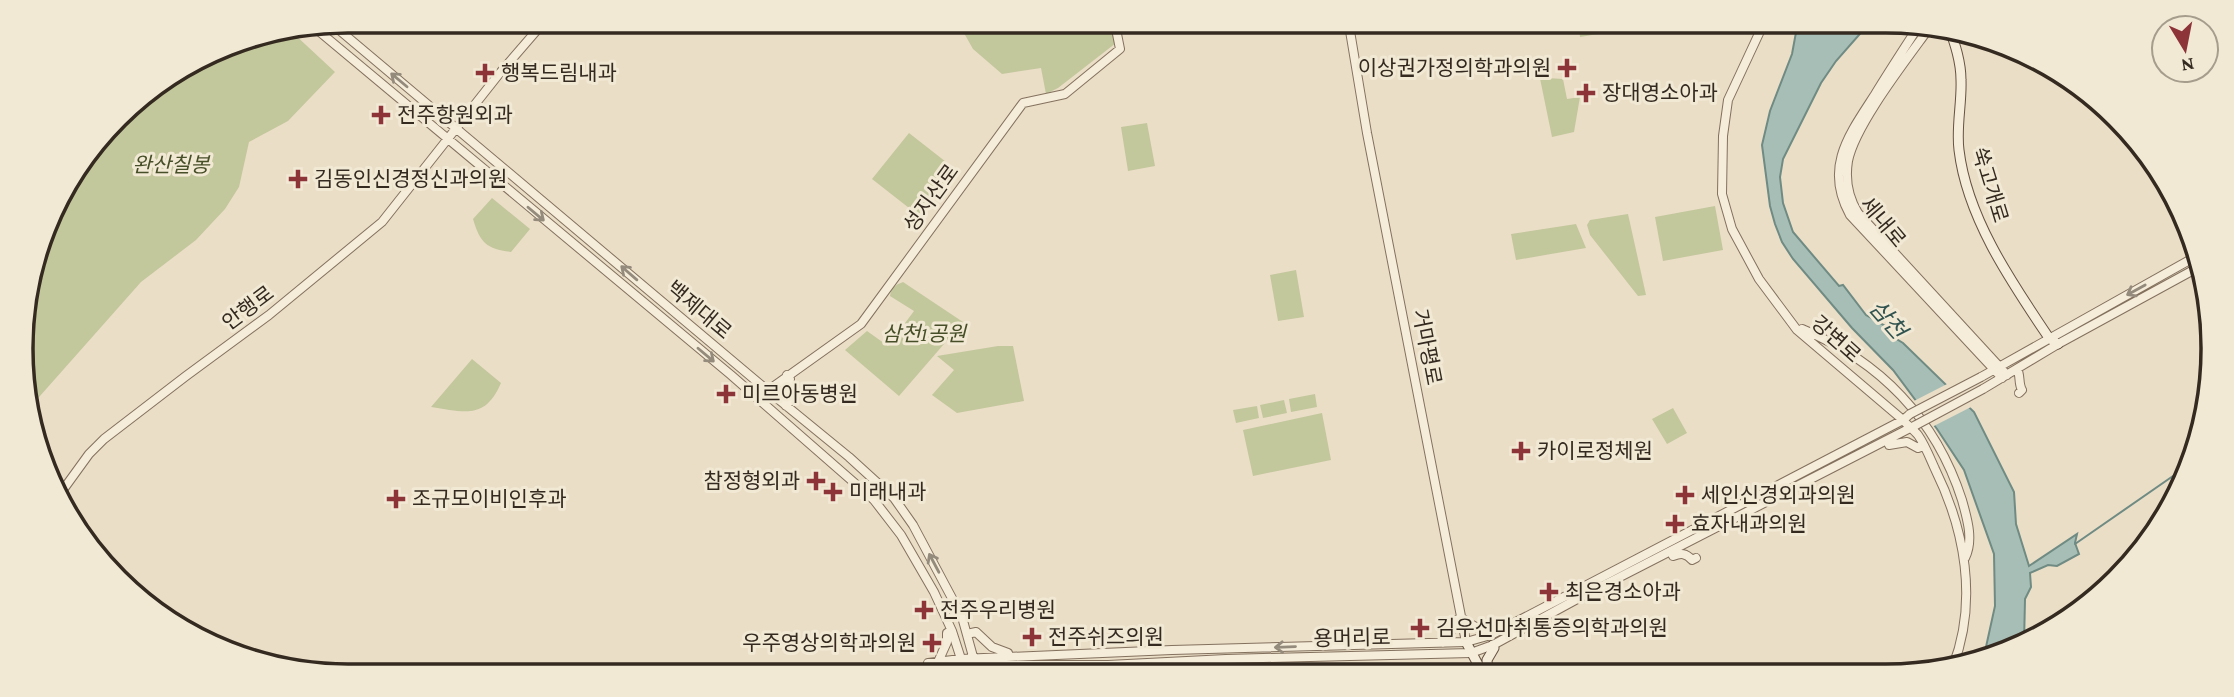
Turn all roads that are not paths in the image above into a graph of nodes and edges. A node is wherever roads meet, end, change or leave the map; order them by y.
1 (343, 33) edge
2 (534, 33) edge
3 (1117, 33) edge
4 (1350, 33) edge
5 (1759, 33) edge
6 (325, 34) edge
7 (1913, 35) edge
8 (1924, 36) edge
9 (1954, 41) edge
10 (458, 128) junction
11 (448, 139) junction
12 (2188, 261) edge
13 (2191, 271) edge
14 (1797, 330) junction
15 (2049, 338) junction
16 (2059, 344) junction
17 (1997, 369) junction
18 (2017, 369) junction
19 (787, 375) junction
20 (2004, 377) junction
21 (766, 390) junction
22 (2019, 393) dead end
23 (758, 399) junction
24 (786, 406) junction
25 (1910, 422) junction
26 (1887, 440) junction
27 (1923, 446) junction
28 (65, 487) edge
29 (1671, 551) junction
30 (1696, 558) dead end
31 (1964, 561) junction
32 (1462, 618) junction
33 (952, 631) junction
34 (967, 634) junction
35 (1492, 640) junction
36 (1466, 642) junction
37 (1443, 643) junction
38 (1471, 653) junction
39 (1957, 656) edge
40 (939, 664) edge
41 (962, 664) edge
42 (976, 664) edge
43 (1005, 664) edge
44 (1016, 664) edge
45 (1126, 664) edge
46 (1477, 664) edge
47 (1487, 664) edge

10 -> 1 street, 백제대로
2 - 10 street, 안행로
3 - 19 street, 성지산로
4 - 32 street, 거마평로
5 - 14 street, 강변로
6 - 11 street, 백제대로
7 - 17 street, 세내로
8 - 17 street, 세내로
9 - 15 main road, 쑥고개로
10 - 11 street, 안행로
21 -> 10 street, 백제대로
11 -> 23 street, 백제대로
11 - 28 street, 안행로
12 -> 15 street
13 - 16 street
14 - 25 street, 강변로
14 - 31 street
15 - 16 main road
15 - 17 street
16 - 18 street
17 - 20 street, 세내로
17 - 25 street, bridge
18 - 20 street
18 - 22 street
19 - 21 street, 성지산로
19 - 24 street
20 - 25 street, bridge
21 - 23 street, 성지산로
21 - 24 street, 백제대로
23 - 33 street, 백제대로
34 -> 24 street, 백제대로
25 - 26 street, 용머리로
25 - 27 street, 강변로
25 - 35 street, 용머리로
26 - 27 street
26 - 29 street, 용머리로
27 - 31 street, 강변로
29 - 30 street
29 - 35 street, 용머리로
31 - 39 street, 강변로
32 - 35 street
32 - 36 street, 거마평로
32 - 37 street
33 - 40 street
33 - 41 street, 백제대로
34 - 42 street, 백제대로
34 - 43 street
35 - 36 street, 용머리로
35 - 38 street, 용머리로
35 - 47 main road
36 - 37 street, 용머리로
36 - 38 main road, 거마평로
37 -> 44 street, 용머리로
38 - 45 street, 용머리로
38 - 46 main road, 거마평로

